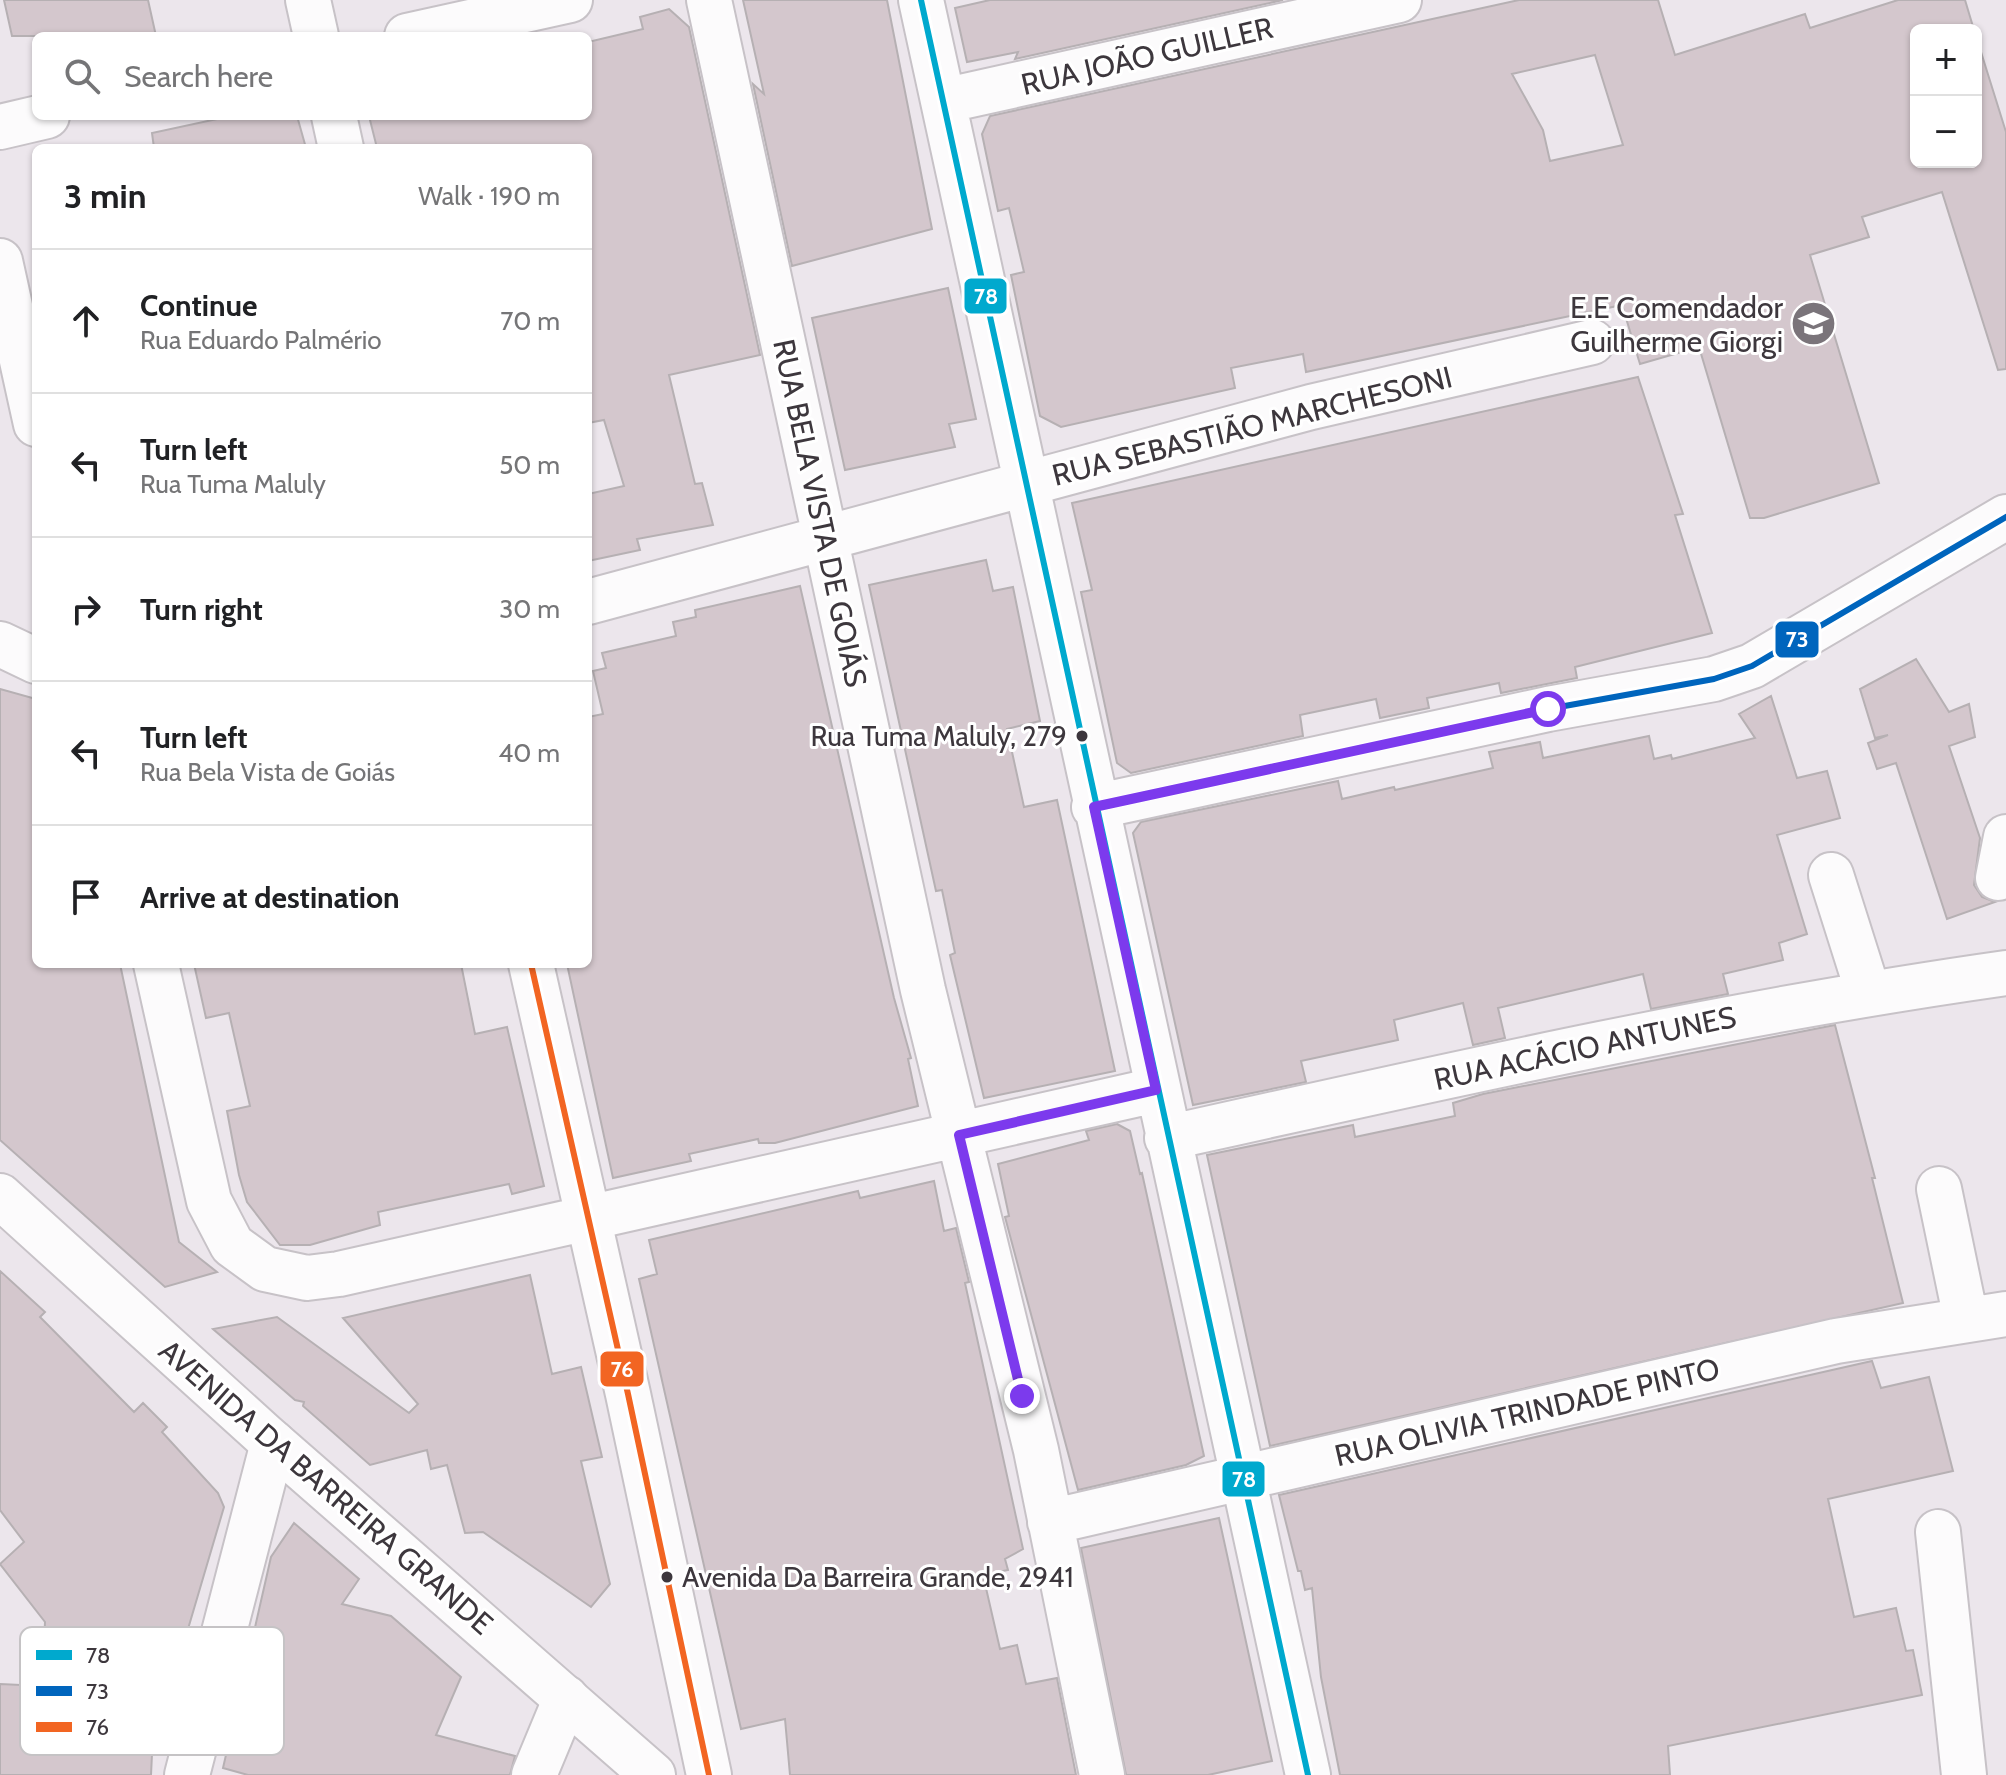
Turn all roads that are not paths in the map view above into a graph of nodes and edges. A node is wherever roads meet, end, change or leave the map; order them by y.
1 (308, 0) edge
2 (570, 0) edge
3 (709, 0) edge
4 (921, 0) edge
5 (1399, 0) edge
6 (315, 32) edge
7 (425, 32) edge
8 (943, 101) junction
9 (32, 120) edge
10 (335, 120) edge
11 (0, 127) edge
12 (340, 144) edge
13 (0, 261) edge
14 (1592, 342) dead end
15 (32, 406) edge
16 (1025, 484) junction
17 (2006, 517) edge
18 (827, 537) junction
19 (592, 601) edge
20 (0, 644) edge
21 (32, 659) edge
22 (1094, 807) junction
23 (1831, 875) dead end
24 (157, 968) edge
25 (532, 968) edge
26 (2006, 973) edge
27 (1868, 992) junction
28 (1156, 1090) junction
29 (959, 1135) junction
30 (1167, 1138) junction
31 (1939, 1189) dead end
32 (0, 1196) edge
33 (588, 1218) junction
34 (1986, 1317) edge
35 (273, 1443) junction
36 (1241, 1476) junction
37 (1050, 1522) junction
38 (1938, 1532) dead end
39 (225, 1627) edge
40 (566, 1698) junction
41 (192, 1755) edge
42 (187, 1775) edge
43 (534, 1775) edge
44 (653, 1775) edge
45 (709, 1775) edge
46 (1102, 1775) edge
47 (1308, 1775) edge
48 (1964, 1775) edge

1 - 6 street
2 - 7 street
3 - 18 street, RUA BELA VISTA DE GOIÁS
4 - 8 street
5 - 8 street, RUA JOÃO GUILLER
8 - 16 street
9 - 11 street
10 - 12 street
13 - 15 street
14 - 16 street, RUA SEBASTIÃO MARCHESONI
16 - 18 street, RUA SEBASTIÃO MARCHESONI
16 - 22 street
17 - 22 street
18 - 19 street, RUA SEBASTIÃO MARCHESONI
18 - 29 street, RUA BELA VISTA DE GOIÁS
20 - 21 street
22 - 28 street
23 - 27 street
24 - 33 street
25 - 33 street
26 - 27 street, RUA ACÁCIO ANTUNES
27 - 30 street, RUA ACÁCIO ANTUNES
28 - 29 street
28 - 30 street
29 - 33 street
29 - 37 street, RUA BELA VISTA DE GOIÁS
30 - 36 street
31 - 34 street
32 - 35 street, AVENIDA DA BARREIRA GRANDE
33 - 45 street
34 - 36 street, RUA OLIVIA TRINDADE PINTO
35 - 39 street
35 - 40 street, AVENIDA DA BARREIRA GRANDE
36 - 37 street, RUA OLIVIA TRINDADE PINTO
36 - 47 street
37 - 46 street, RUA BELA VISTA DE GOIÁS
38 - 48 street
40 - 43 street
40 - 44 street, AVENIDA DA BARREIRA GRANDE
41 - 42 street

